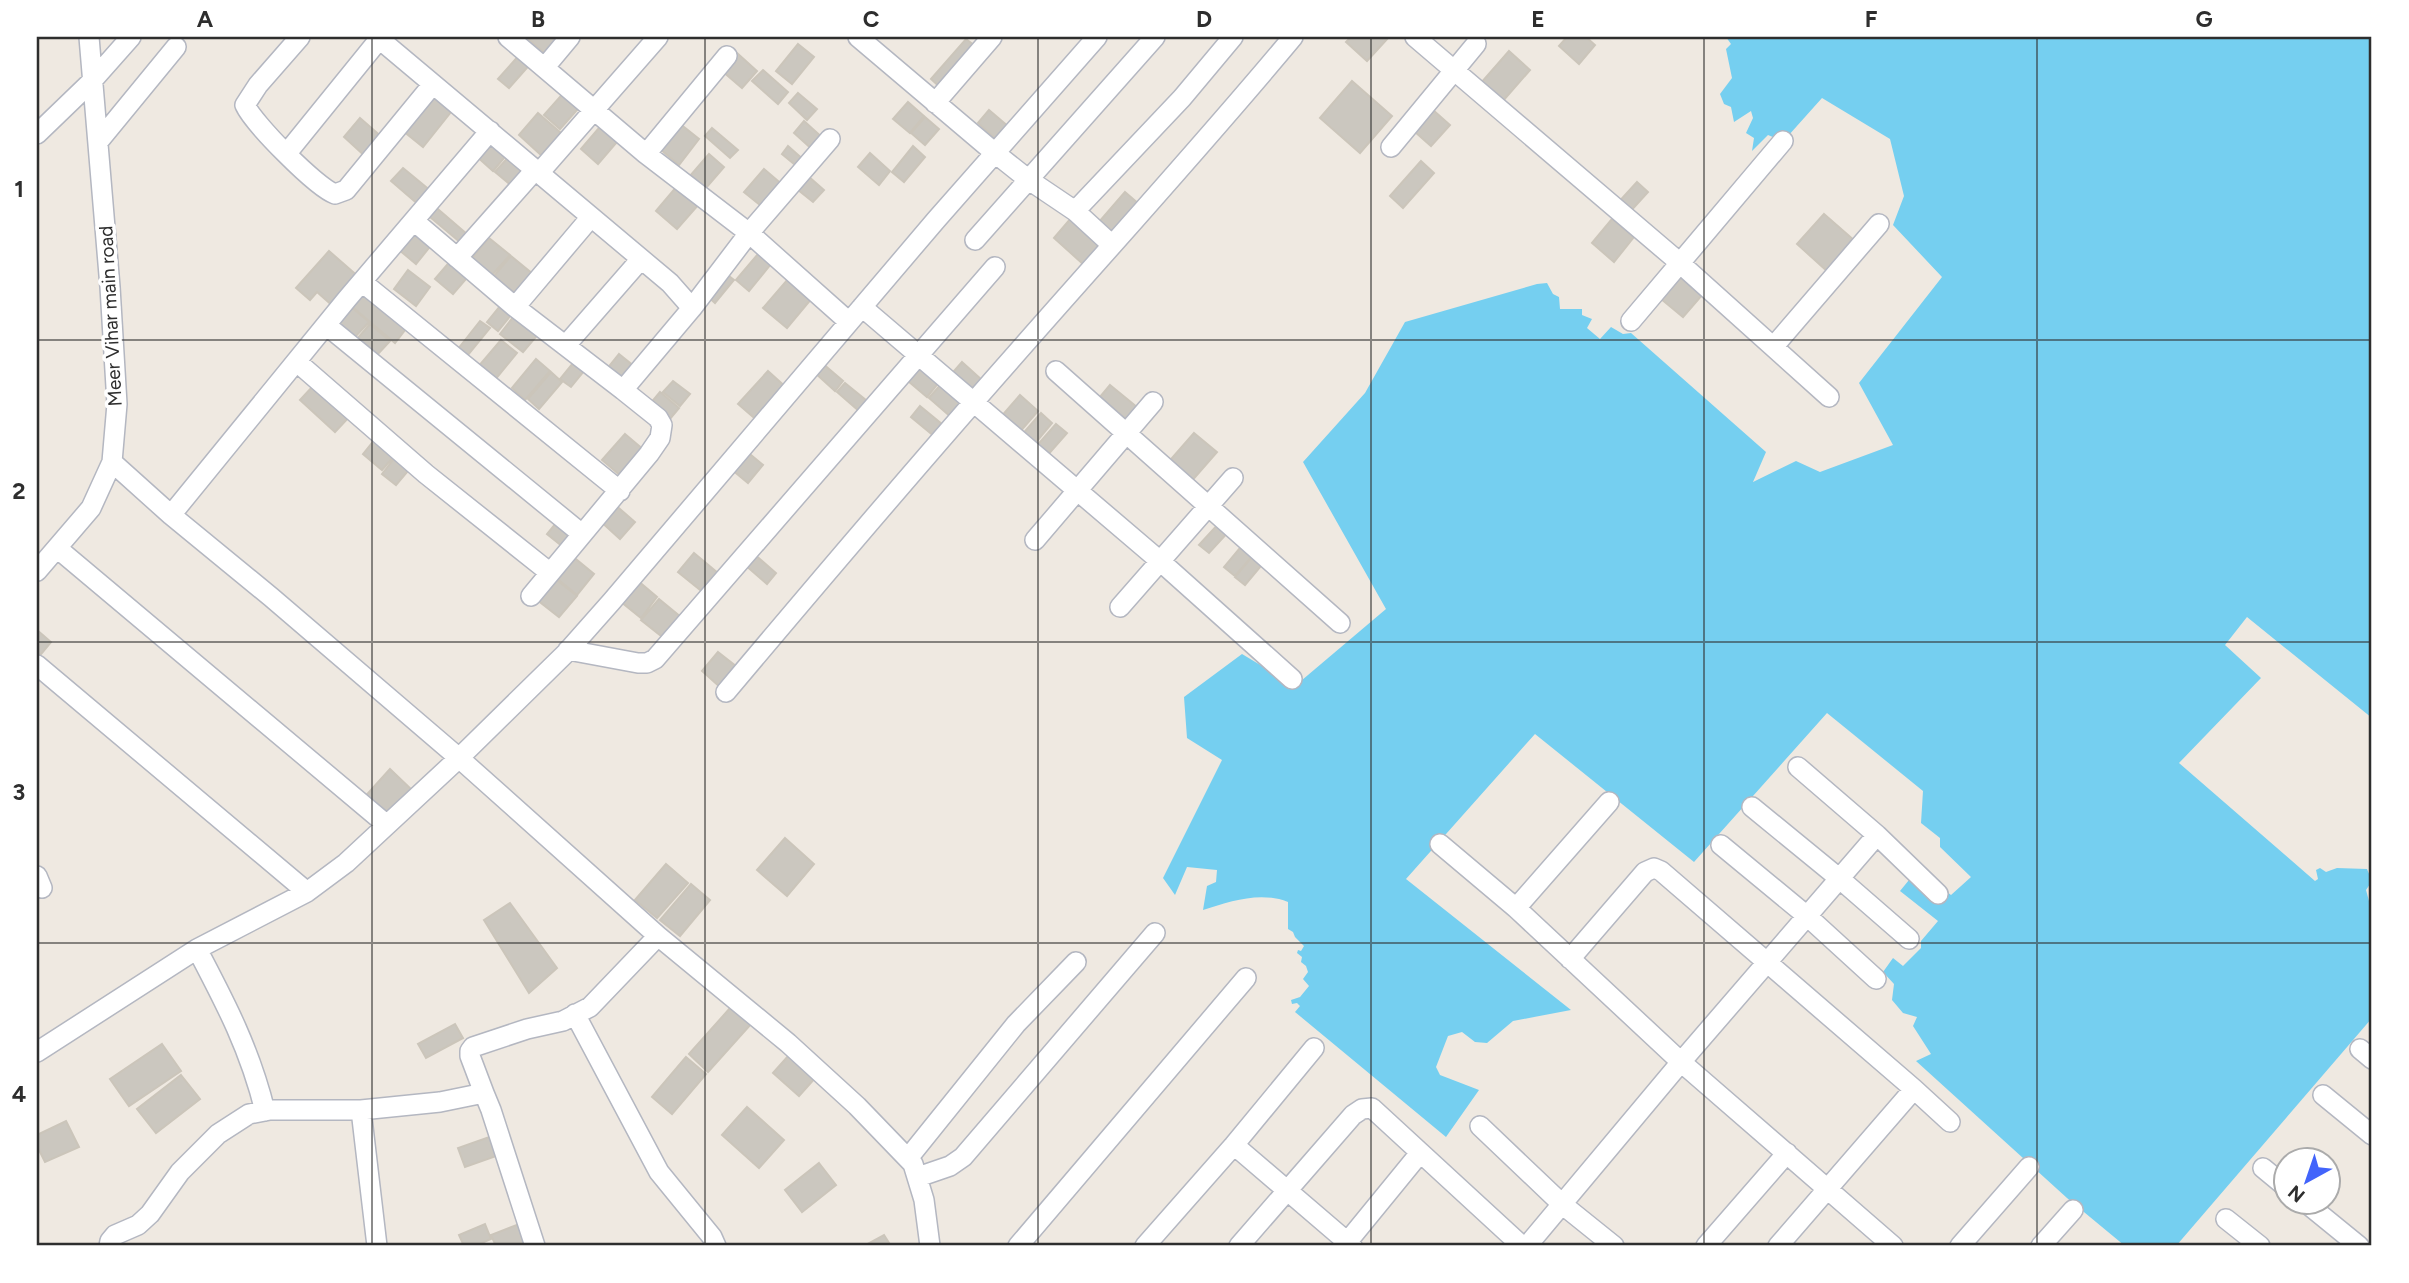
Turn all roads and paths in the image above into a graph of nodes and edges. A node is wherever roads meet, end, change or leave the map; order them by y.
1 (89, 37) edge
2 (131, 37) edge
3 (300, 37) edge
4 (379, 37) edge
5 (508, 37) edge
6 (570, 37) edge
7 (658, 37) edge
8 (858, 37) edge
9 (992, 37) edge
10 (1097, 37) edge
11 (1155, 37) edge
12 (1233, 37) edge
13 (1293, 37) edge
14 (1415, 37) edge
15 (1476, 44) dead end
16 (176, 47) dead end
17 (727, 57) dead end
18 (545, 67) junction
19 (1453, 70) junction
20 (92, 81) junction
21 (433, 84) junction
22 (935, 103) junction
23 (595, 109) junction
24 (490, 131) junction
25 (37, 134) edge
26 (830, 139) dead end
27 (1783, 141) dead end
28 (98, 142) junction
29 (1391, 147) dead end
30 (287, 153) junction
31 (995, 153) junction
32 (646, 154) junction
33 (537, 172) junction
34 (1029, 180) junction
35 (1075, 211) junction
36 (591, 217) junction
37 (414, 220) junction
38 (1879, 224) dead end
39 (749, 233) junction
40 (975, 240) dead end
41 (1112, 245) junction
42 (457, 258) junction
43 (641, 259) junction
44 (1679, 263) junction
45 (995, 267) dead end
46 (362, 282) junction
47 (515, 307) junction
48 (692, 308) junction
49 (856, 314) junction
50 (1631, 321) dead end
51 (326, 325) junction
52 (566, 345) junction
53 (1774, 346) junction
54 (918, 355) junction
55 (297, 362) junction
56 (1056, 371) dead end
57 (623, 390) junction
58 (1829, 397) dead end
59 (1153, 402) dead end
60 (973, 403) junction
61 (1126, 433) junction
62 (112, 462) junction
63 (1233, 478) dead end
64 (620, 491) junction
65 (1077, 491) junction
66 (1208, 506) junction
67 (171, 515) junction
68 (582, 534) junction
69 (1035, 540) dead end
70 (57, 548) junction
71 (1160, 561) junction
72 (37, 571) edge
73 (550, 572) junction
74 (531, 596) dead end
75 (1120, 607) dead end
76 (1340, 623) dead end
77 (568, 650) junction
78 (37, 665) edge
79 (1292, 679) dead end
80 (726, 692) dead end
81 (459, 758) junction
82 (1798, 767) dead end
83 (1609, 802) dead end
84 (1752, 807) dead end
85 (387, 825) junction
86 (1877, 835) junction
87 (1440, 844) dead end
88 (1721, 845) dead end
89 (1840, 879) junction
90 (307, 892) junction
91 (1938, 894) dead end
92 (1516, 908) junction
93 (1807, 916) junction
94 (1156, 933) dead end
95 (658, 936) junction
96 (1909, 939) dead end
97 (197, 949) junction
98 (1570, 959) junction
99 (1076, 962) dead end
100 (1768, 962) junction
101 (1246, 978) dead end
102 (1876, 979) dead end
103 (575, 1014) junction
104 (1314, 1048) dead end
105 (37, 1052) edge
106 (1681, 1062) junction
107 (1914, 1089) junction
108 (484, 1093) junction
109 (2323, 1095) dead end
110 (361, 1110) junction
111 (265, 1111) junction
112 (1950, 1122) dead end
113 (1480, 1126) dead end
114 (2372, 1135) edge
115 (1234, 1145) junction
116 (1420, 1153) junction
117 (1787, 1153) junction
118 (909, 1157) junction
119 (2029, 1167) dead end
120 (2263, 1168) dead end
121 (2272, 1175) edge
122 (918, 1177) junction
123 (1828, 1189) junction
124 (1286, 1191) junction
125 (1563, 1205) junction
126 (2073, 1210) dead end
127 (2322, 1216) edge
128 (2226, 1219) dead end
129 (1880, 1242) edge
130 (1347, 1245) edge
131 (109, 1246) edge
132 (376, 1246) edge
133 (535, 1246) edge
134 (716, 1246) edge
135 (930, 1246) edge
136 (1018, 1246) edge
137 (1146, 1246) edge
138 (1239, 1246) edge
139 (1524, 1246) edge
140 (1614, 1246) edge
141 (1706, 1246) edge
142 (1778, 1246) edge
143 (1960, 1246) edge
144 (2041, 1246) edge
145 (2260, 1246) edge
146 (2359, 1246) edge

1 - 20 street, Meer Vihar main road
2 - 20 street
3 - 30 street
4 - 21 street
4 - 30 street
5 - 18 street
6 - 18 street
7 - 23 street
8 - 22 street
9 - 22 street
10 - 31 street
11 - 34 street
12 - 35 street
13 - 41 street
14 - 19 street
15 - 19 street
16 - 28 street
17 - 32 street
18 - 23 street
19 - 29 street
19 - 44 street
20 - 25 street
20 - 28 street, Meer Vihar main road
21 - 24 street
21 - 30 street
22 - 31 street
23 - 32 street
23 - 33 street
24 - 33 street
24 - 37 street
26 - 39 street
27 - 44 street
28 - 62 street, Meer Vihar main road
31 - 34 street
31 - 49 street
32 - 39 street
33 - 36 street
33 - 42 street
34 - 35 street
34 - 40 street
35 - 41 street
36 - 43 street
36 - 47 street
37 - 42 street
37 - 46 street
38 - 53 street
39 - 48 street
39 - 49 street
41 - 60 street
42 - 47 street
43 - 48 street
43 - 52 street
44 - 50 street
44 - 53 street
45 - 54 street
46 - 51 street
46 - 64 street
47 - 52 street
48 - 57 street
49 - 54 street
49 - 77 street
51 - 55 street
51 - 68 street
52 - 57 street
53 - 58 street
54 - 60 street
54 - 77 street
55 - 67 street
55 - 73 street
56 - 61 street
57 - 64 street
59 - 61 street
60 - 65 street
60 - 80 street
61 - 65 street
61 - 66 street
62 - 67 street
62 - 70 street, Meer Vihar main road
63 - 66 street
64 - 68 street
65 - 69 street
65 - 71 street
66 - 71 street
66 - 76 street
67 - 81 street
68 - 73 street
70 - 72 street, Meer Vihar main road
70 - 85 street
71 - 75 street
71 - 79 street
73 - 74 street
77 - 81 street
78 - 90 street
81 - 85 street
81 - 95 street
82 - 86 street
83 - 92 street
84 - 89 street
85 - 90 street
86 - 89 street
86 - 91 street
87 - 92 street
88 - 93 street
89 - 93 street
89 - 96 street
90 - 97 street
92 - 98 street
93 - 100 street
93 - 102 street
94 - 122 street
95 - 103 street
95 - 118 street
97 - 105 street
97 - 111 street
98 - 100 street
98 - 106 street
99 - 118 street
100 - 106 street
100 - 107 street
101 - 136 street
103 - 108 street
103 - 134 street
104 - 115 street
106 - 117 street
106 - 125 street
107 - 112 street
107 - 123 street
108 - 110 street
108 - 133 street
109 - 114 street
110 - 111 street
110 - 132 street
111 - 131 street
113 - 125 street
115 - 124 street
115 - 137 street
116 - 124 street
116 - 130 street
116 - 139 street
117 - 123 street
117 - 141 street
118 - 122 street
119 - 143 street
120 - 121 street
122 - 135 street
123 - 129 street
123 - 142 street
124 - 130 street
124 - 138 street
125 - 139 street
125 - 140 street
126 - 144 street
127 - 146 street
128 - 145 street

